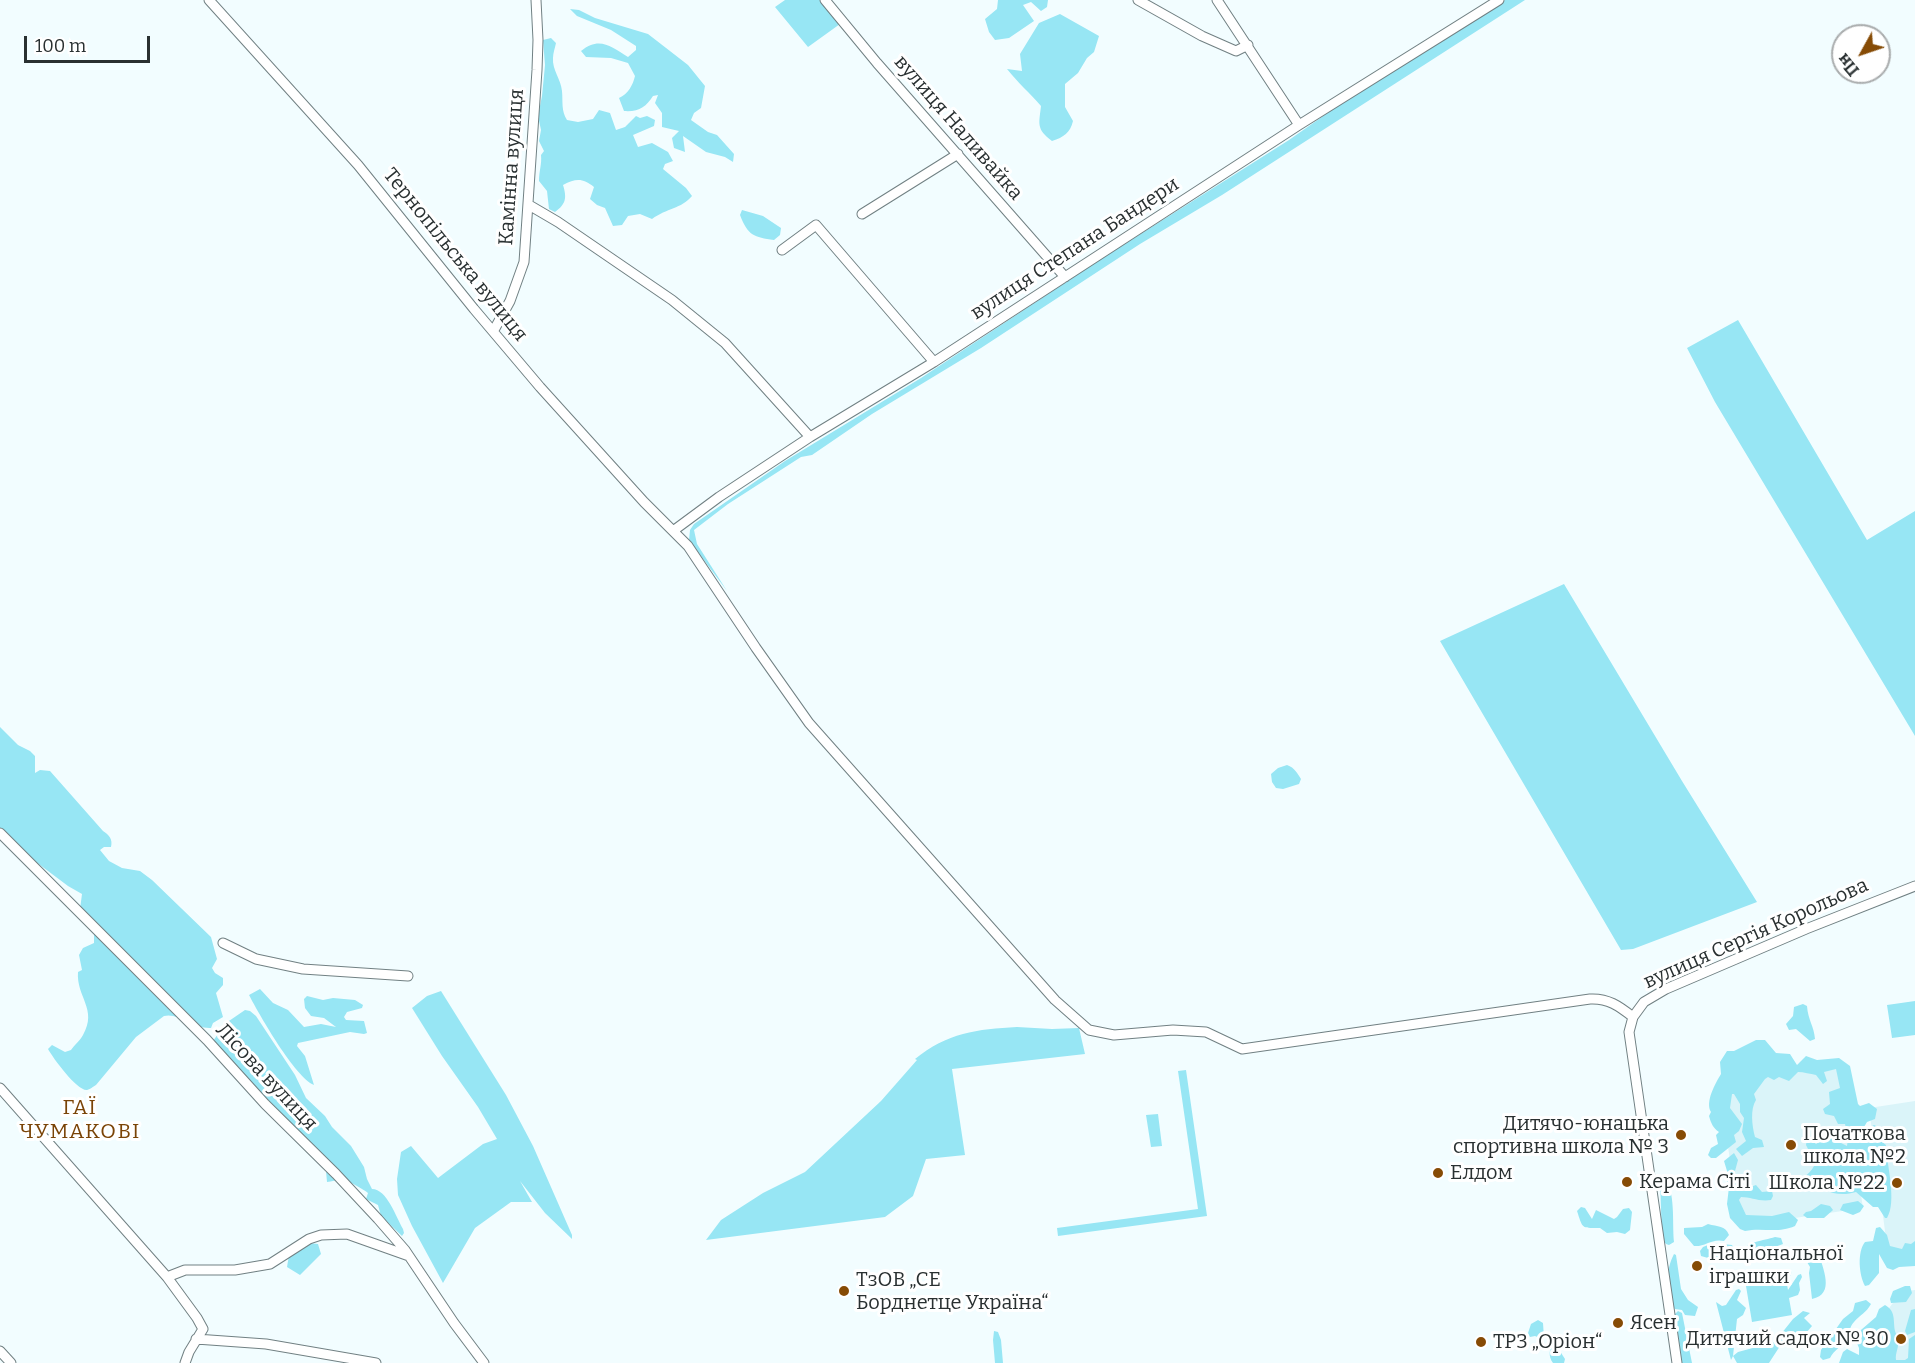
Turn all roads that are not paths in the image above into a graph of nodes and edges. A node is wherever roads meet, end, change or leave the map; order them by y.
1 (224, 0) edge
2 (536, 0) edge
3 (825, 0) edge
4 (1138, 0) edge
5 (1217, 0) edge
6 (1499, 0) edge
7 (212, 3) edge
8 (1248, 45) junction
9 (1299, 125) junction
10 (958, 154) junction
11 (529, 205) junction
12 (862, 214) dead end
13 (782, 250) dead end
14 (1065, 277) junction
15 (494, 330) junction
16 (934, 362) junction
17 (810, 437) junction
18 (673, 531) junction
19 (0, 832) edge
20 (1915, 886) edge
21 (223, 943) dead end
22 (408, 976) dead end
23 (1633, 1017) junction
24 (0, 1088) edge
25 (409, 1256) junction
26 (167, 1277) junction
27 (196, 1339) junction
28 (0, 1351) edge
29 (482, 1362) edge
30 (11, 1363) edge
31 (185, 1363) edge
32 (376, 1363) edge
33 (1677, 1363) edge

1 - 7 street
2 - 11 street, Камінна вулиця
3 - 10 street, вулиця Наливайка
4 - 8 street
5 - 8 street
6 - 9 street, вулиця Степана Бандери
7 - 15 street, Тернопільська вулиця
8 - 9 street
9 - 14 street, вулиця Степана Бандери
10 - 12 street
10 - 14 street, вулиця Наливайка
11 - 15 street, Камінна вулиця
11 - 17 street
13 - 16 street
14 - 16 street, вулиця Степана Бандери
15 - 18 street, Тернопільська вулиця
16 - 17 street, вулиця Степана Бандери
17 - 18 street, вулиця Степана Бандери
18 - 23 street, Тернопільська вулиця
19 - 25 street, Лісова вулиця
20 - 23 street, вулиця Сергія Корольова
21 - 22 street
23 - 33 street, вулиця Сергія Корольова
24 - 26 street
25 - 26 street
25 - 29 street, Лісова вулиця
26 - 27 street
27 - 31 street
27 - 32 street
28 - 30 street

